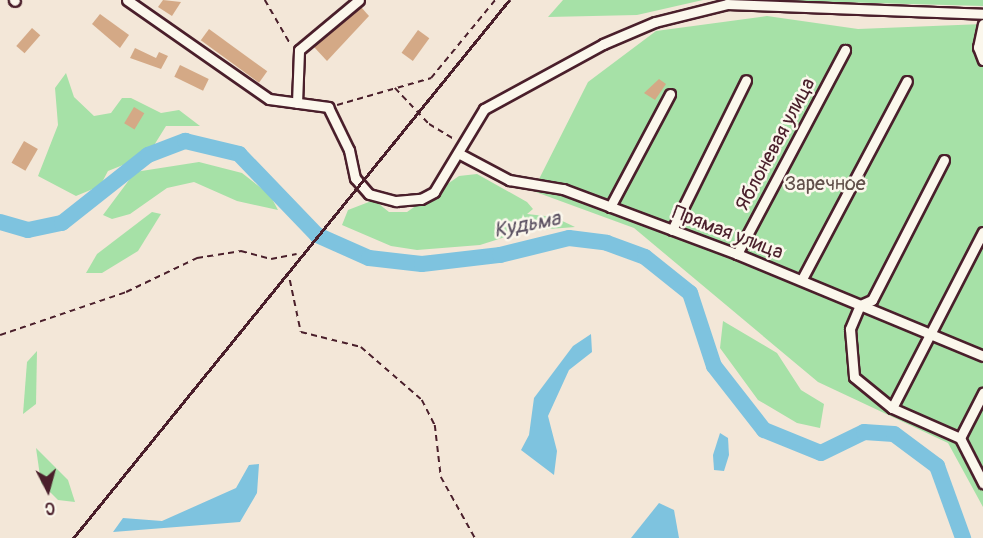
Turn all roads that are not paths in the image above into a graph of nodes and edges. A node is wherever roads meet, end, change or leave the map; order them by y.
1 (127, 0) edge
2 (359, 0) edge
3 (983, 14) edge
4 (983, 24) edge
5 (980, 46) edge
6 (845, 50) dead end
7 (983, 60) edge
8 (746, 80) dead end
9 (907, 81) dead end
10 (670, 94) dead end
11 (297, 103) junction
12 (458, 153) junction
13 (944, 160) dead end
14 (610, 207) junction
15 (672, 230) junction
16 (983, 232) edge
17 (737, 254) junction
18 (802, 279) junction
19 (860, 305) junction
20 (932, 336) junction
21 (983, 356) edge
22 (983, 393) edge
23 (892, 408) junction
24 (960, 438) junction
25 (983, 483) edge

1 - 11 street
2 - 11 street
3 - 12 street
4 - 5 street
5 - 7 street
6 - 17 street, Яблоневая улица
8 - 15 street
9 - 18 street
10 - 14 street
11 - 12 street
12 - 14 street, Прямая улица
13 - 19 street
14 - 15 street, Прямая улица
15 - 17 street, Прямая улица
16 - 20 street
17 - 18 street, Прямая улица
18 - 19 street, Прямая улица
19 - 20 street, Прямая улица
19 - 23 street
20 - 21 street, Прямая улица
20 - 23 street
22 - 24 street
23 - 24 street
24 - 25 street

